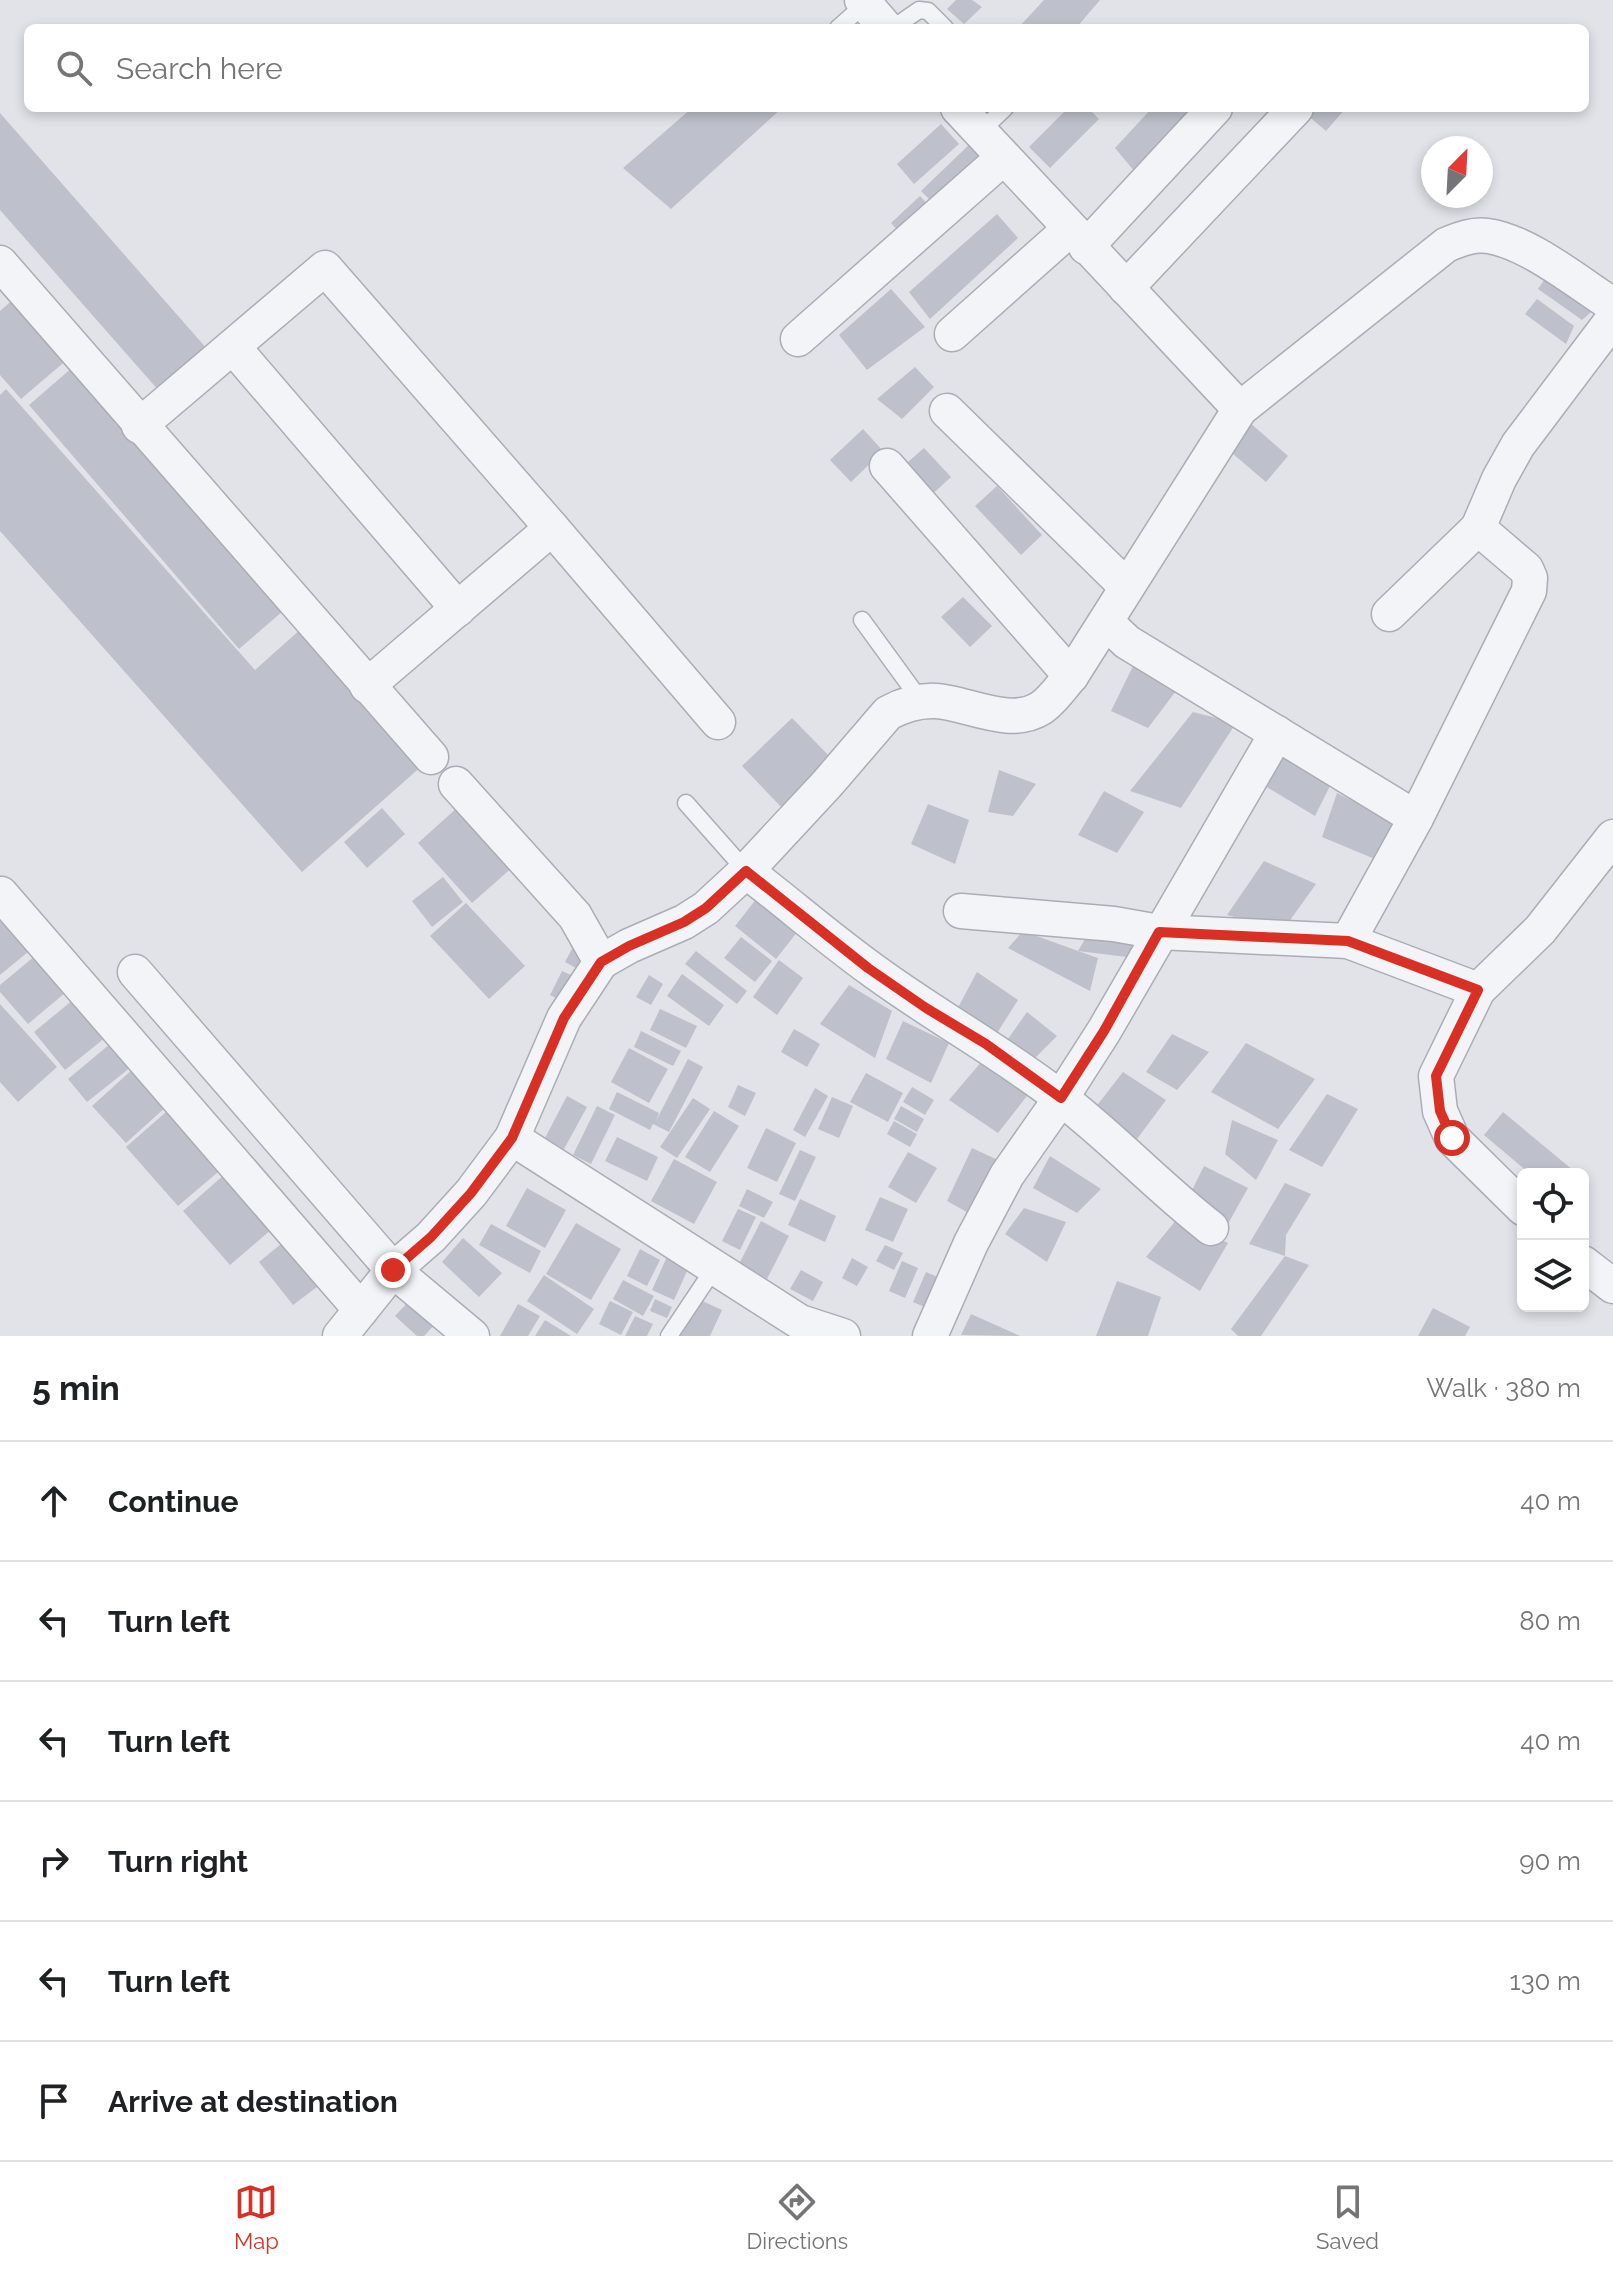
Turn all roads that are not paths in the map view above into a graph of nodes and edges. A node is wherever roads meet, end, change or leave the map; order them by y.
1 (871, 11) edge
2 (846, 24) edge
3 (899, 24) edge
4 (941, 24) edge
5 (993, 112) edge
6 (1211, 112) edge
7 (1292, 112) edge
8 (969, 120) edge
9 (1003, 158) junction
10 (1078, 238) junction
11 (0, 263) edge
12 (1126, 288) junction
13 (1613, 305) edge
14 (1613, 319) edge
15 (952, 334) dead end
16 (798, 339) dead end
17 (233, 347) junction
18 (1240, 409) junction
19 (947, 411) dead end
20 (139, 426) junction
21 (887, 466) dead end
22 (552, 528) junction
23 (1478, 528) junction
24 (1126, 586) junction
25 (458, 609) junction
26 (1389, 614) dead end
27 (862, 620) dead end
28 (1106, 622) junction
29 (1071, 676) junction
30 (367, 686) junction
31 (921, 701) junction
32 (718, 722) dead end
33 (1277, 733) junction
34 (431, 757) dead end
35 (456, 784) dead end
36 (686, 803) dead end
37 (1416, 818) junction
38 (1613, 837) edge
39 (746, 871) junction
40 (1, 894) edge
41 (961, 911) dead end
42 (1159, 932) junction
43 (589, 941) junction
44 (1348, 941) junction
45 (135, 972) dead end
46 (1478, 990) junction
47 (1061, 1098) junction
48 (512, 1138) junction
49 (1517, 1202) edge
50 (1211, 1228) dead end
51 (715, 1267) junction
52 (1589, 1268) edge
53 (393, 1270) junction
54 (1613, 1286) edge
55 (350, 1323) edge
56 (472, 1336) edge
57 (669, 1336) edge
58 (843, 1336) edge
59 (930, 1336) edge

1 - 2 lane
3 - 4 lane
5 - 8 lane
6 - 10 street
7 - 12 street
8 - 9 street
9 - 10 street
9 - 16 street
10 - 12 street
10 - 15 street
11 - 20 street
12 - 18 street
13 - 18 street
14 - 23 street
17 - 20 street
17 - 22 street
17 - 25 street
18 - 24 street
19 - 24 street
20 - 30 street
21 - 29 street
22 - 25 street
22 - 32 street
23 - 26 street
23 - 37 street
24 - 28 street
25 - 30 street
27 - 31 lane
28 - 29 street
28 - 33 street
29 - 31 street
30 - 34 street
31 - 39 street
33 - 37 street
33 - 42 street
35 - 43 street
36 - 39 lane
37 - 44 street
38 - 46 street
39 - 43 street
39 - 47 street
40 - 55 street
41 - 42 street
42 - 44 street
42 - 47 street
43 - 48 street
44 - 46 street
45 - 53 street
46 - 49 street
47 - 50 street
47 - 59 street
48 - 51 street
48 - 53 street
51 - 57 lane
51 - 58 street
52 - 54 street
53 - 55 street
53 - 56 street

